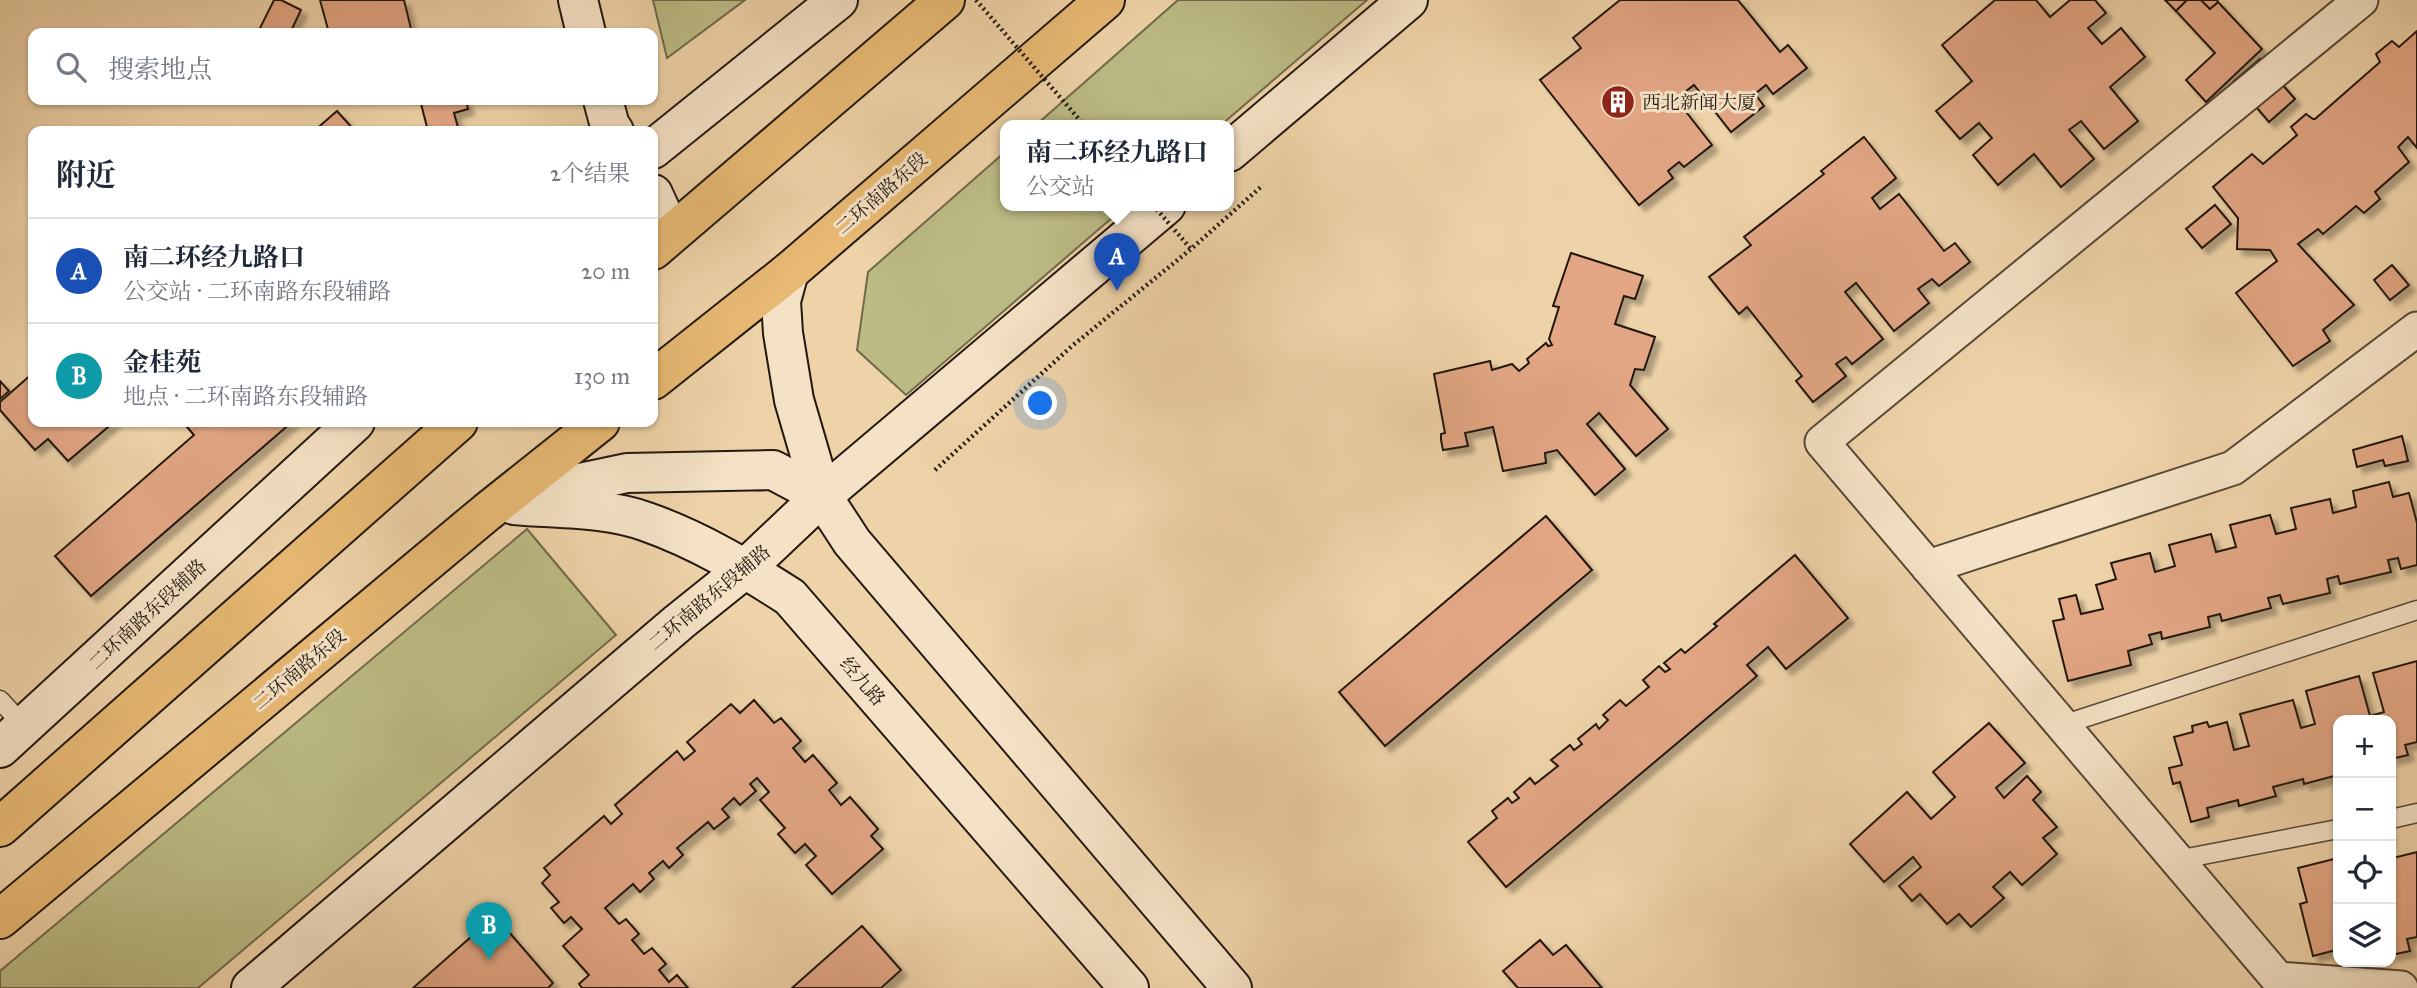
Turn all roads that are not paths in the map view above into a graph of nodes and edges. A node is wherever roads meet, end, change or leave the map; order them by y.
1 (578, 0) edge
2 (838, 0) edge
3 (945, 0) edge
4 (1105, 0) edge
5 (1408, 0) edge
6 (2361, 0) edge
7 (585, 28) edge
8 (604, 105) edge
9 (610, 126) edge
10 (658, 145) edge
11 (1234, 148) edge
12 (1159, 211) edge
13 (658, 221) edge
14 (662, 242) edge
15 (789, 272) junction
16 (2417, 329) edge
17 (658, 376) edge
18 (349, 427) edge
19 (452, 427) edge
20 (594, 427) edge
21 (822, 496) junction
22 (500, 509) junction
23 (1928, 567) junction
24 (746, 569) junction
25 (2417, 610) edge
26 (8, 725) edge
27 (2062, 725) junction
28 (2417, 813) edge
29 (2396, 817) edge
30 (0, 827) edge
31 (2333, 830) edge
32 (2177, 860) junction
33 (0, 919) edge
34 (251, 988) edge
35 (1129, 988) edge
36 (1232, 988) edge
37 (2401, 988) edge

1 - 7 main road
2 - 10 main road
3 - 14 highway
4 - 15 highway, 二环南路东段
5 - 11 main road
6 - 23 street
8 - 9 main road
12 - 21 main road, 二环南路东段辅路
13 - 14 main road
15 - 17 highway, 二环南路东段
15 - 21 main road
16 - 23 street
18 - 26 main road, 二环南路东段辅路
19 - 30 highway
20 - 22 highway, 二环南路东段
21 - 22 main road
21 - 24 main road, 二环南路东段辅路
21 - 36 main road
22 - 24 main road, 经九路
22 - 33 highway, 二环南路东段
23 - 27 street
24 - 34 main road, 二环南路东段辅路
24 - 35 main road, 经九路
25 - 27 lane
27 - 32 street
28 - 29 lane
31 - 32 lane
32 - 37 street

